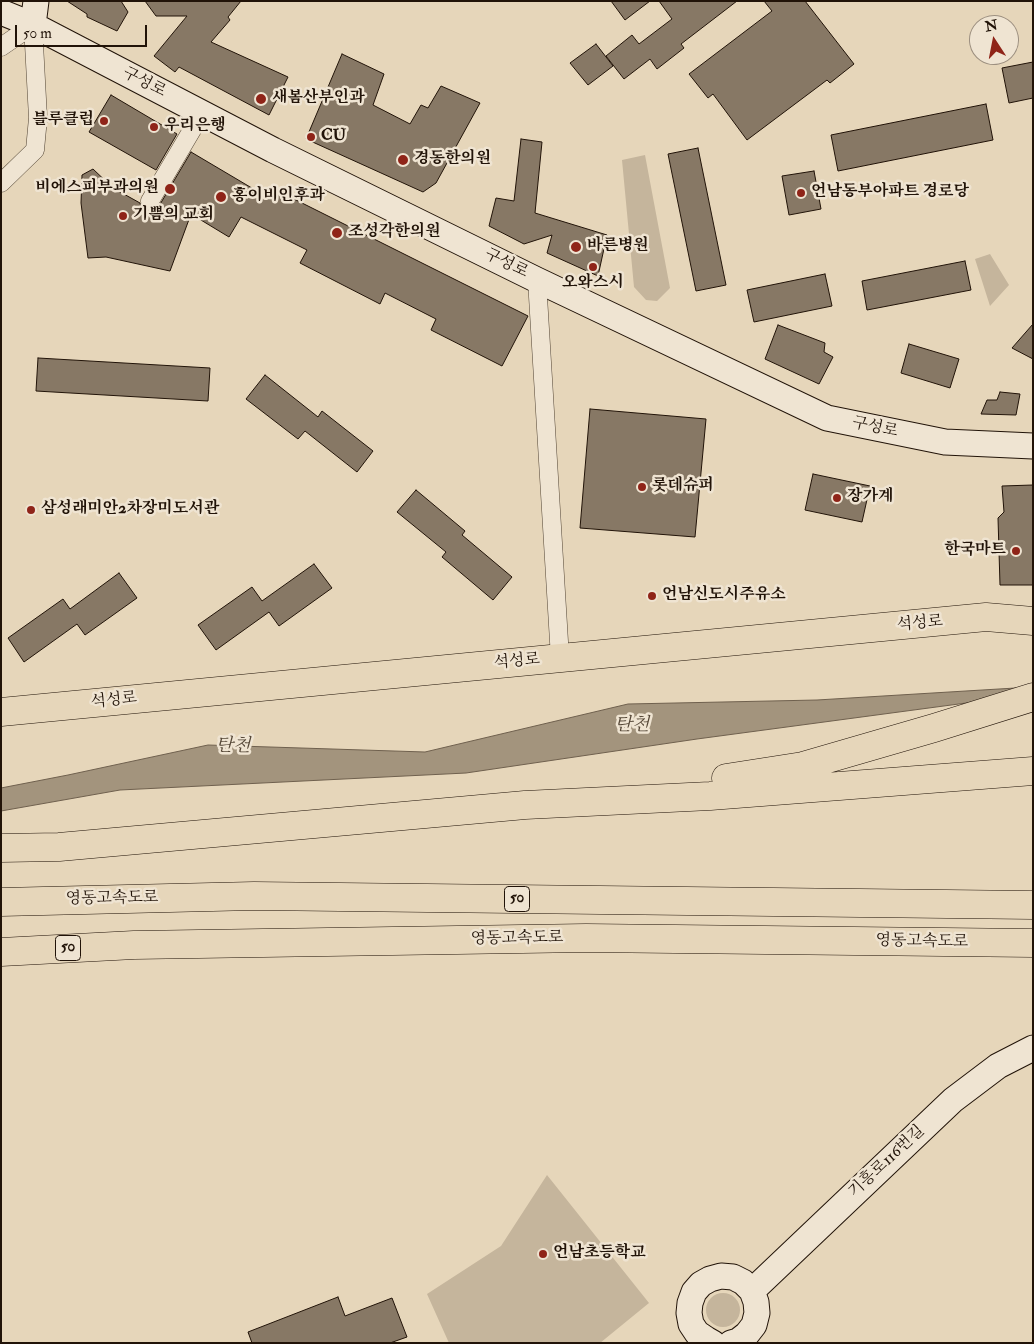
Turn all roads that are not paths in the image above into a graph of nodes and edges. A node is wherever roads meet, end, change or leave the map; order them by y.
1 (1, 12) edge
2 (34, 13) edge
3 (1, 47) edge
4 (202, 113) junction
5 (1, 183) edge
6 (150, 202) dead end
7 (537, 280) junction
8 (1033, 446) edge
9 (1033, 612) edge
10 (986, 617) junction
11 (1033, 621) edge
12 (560, 658) junction
13 (1033, 696) edge
14 (1, 712) edge
15 (1033, 771) edge
16 (525, 805) junction
17 (1, 848) edge
18 (1, 902) edge
19 (1033, 905) edge
20 (1033, 943) edge
21 (1, 952) edge
22 (1033, 1048) edge
23 (752, 1291) junction
24 (698, 1339) edge
25 (731, 1343) edge

1 - 2 main road, 구성로
2 - 3 street
2 - 4 main road, 구성로
2 - 5 street
4 - 6 street
4 - 7 main road, 구성로
7 - 8 main road, 구성로
7 - 12 street
9 - 10 highway
10 - 11 highway, 석성로
10 - 12 highway, 석성로
12 - 14 highway, 석성로
13 - 16 highway
15 - 16 highway
16 - 17 highway
18 - 19 highway, 영동고속도로 / 50
20 - 21 highway, 영동고속도로 / 50
22 - 23 main road, 기흥로116번길
23 - 24 main road
23 - 25 main road

